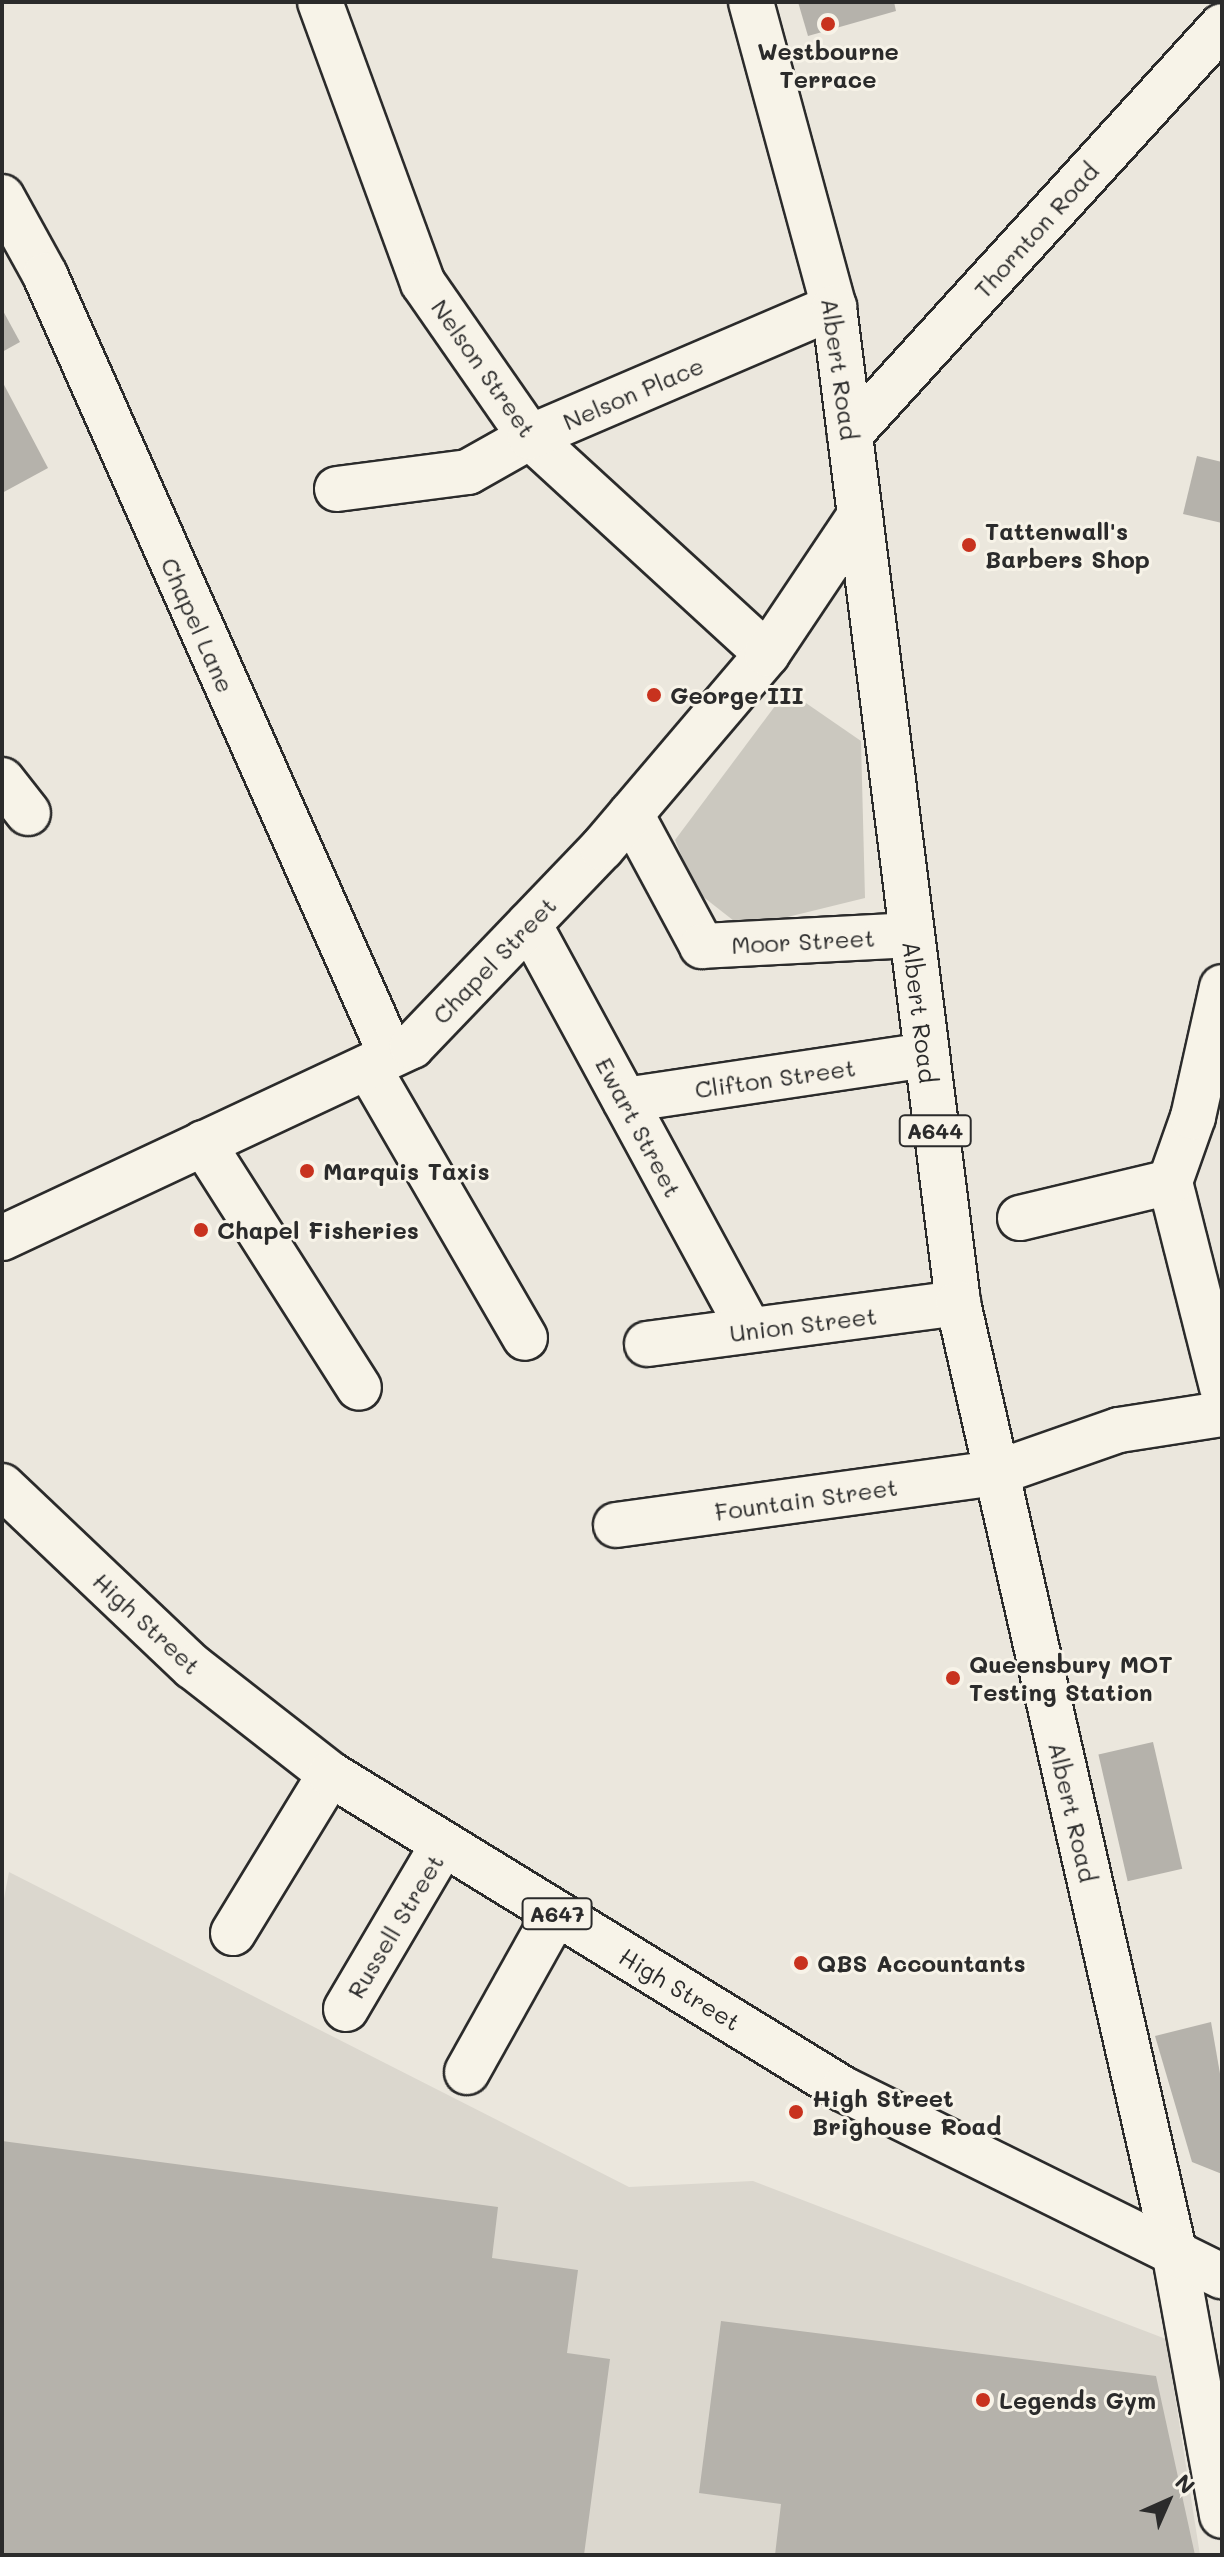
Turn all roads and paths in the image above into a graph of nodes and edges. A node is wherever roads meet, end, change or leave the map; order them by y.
1 (320, 2) edge
2 (751, 2) edge
3 (1222, 26) edge
4 (2, 197) edge
5 (834, 307) junction
6 (850, 434) junction
7 (530, 437) junction
8 (337, 489) dead end
9 (856, 521) junction
10 (767, 654) junction
11 (631, 814) junction
12 (529, 924) junction
13 (910, 935) junction
14 (1222, 987) edge
15 (925, 1055) junction
16 (380, 1061) junction
17 (625, 1100) junction
18 (203, 1143) junction
19 (1170, 1182) junction
20 (1020, 1218) dead end
21 (2, 1238) edge
22 (958, 1303) junction
23 (749, 1330) junction
24 (525, 1338) dead end
25 (647, 1344) dead end
26 (359, 1388) dead end
27 (1222, 1388) edge
28 (1222, 1414) edge
29 (996, 1473) junction
30 (2, 1486) edge
31 (616, 1525) dead end
32 (330, 1774) junction
33 (443, 1844) junction
34 (556, 1913) junction
35 (233, 1933) dead end
36 (346, 2009) dead end
37 (467, 2072) dead end
38 (1174, 2251) junction
39 (1222, 2276) edge
40 (1222, 2516) edge

1 - 7 street, Nelson Street
2 - 5 street, Albert Road / A644
3 - 6 street, Thornton Road
4 - 16 street, Chapel Lane
5 - 6 street, Albert Road / A644
5 - 7 street, Nelson Place
6 - 9 street, Albert Road / A644
7 - 8 street, Nelson Place
7 - 10 street, Nelson Street
9 - 10 street, Chapel Street
9 - 13 street, Albert Road / A644
10 - 11 street, Chapel Street
11 - 12 street, Chapel Street
11 - 13 street, Moor Street
12 - 16 street, Chapel Street
12 - 17 street, Ewart Street
13 - 15 street, Albert Road / A644
14 - 19 street
15 - 17 street, Clifton Street
15 - 22 street, Albert Road / A644
16 - 18 street, Chapel Street
16 - 24 street, Chapel Lane
17 - 23 street, Ewart Street
18 - 21 street, Chapel Street
18 - 26 street
19 - 20 street
19 - 27 street
22 - 23 street, Union Street
22 - 29 street, Albert Road / A644
23 - 25 street, Union Street
28 - 29 street, Fountain Street
29 - 31 street, Fountain Street
29 - 38 street, Albert Road / A644
30 - 32 street, High Street / A647
32 - 33 street, High Street / A647
32 - 35 street
33 - 34 street, High Street / A647
33 - 36 street, Russell Street
34 - 37 street
34 - 38 street, High Street / A647
38 - 39 street, A647
38 - 40 street, A644

